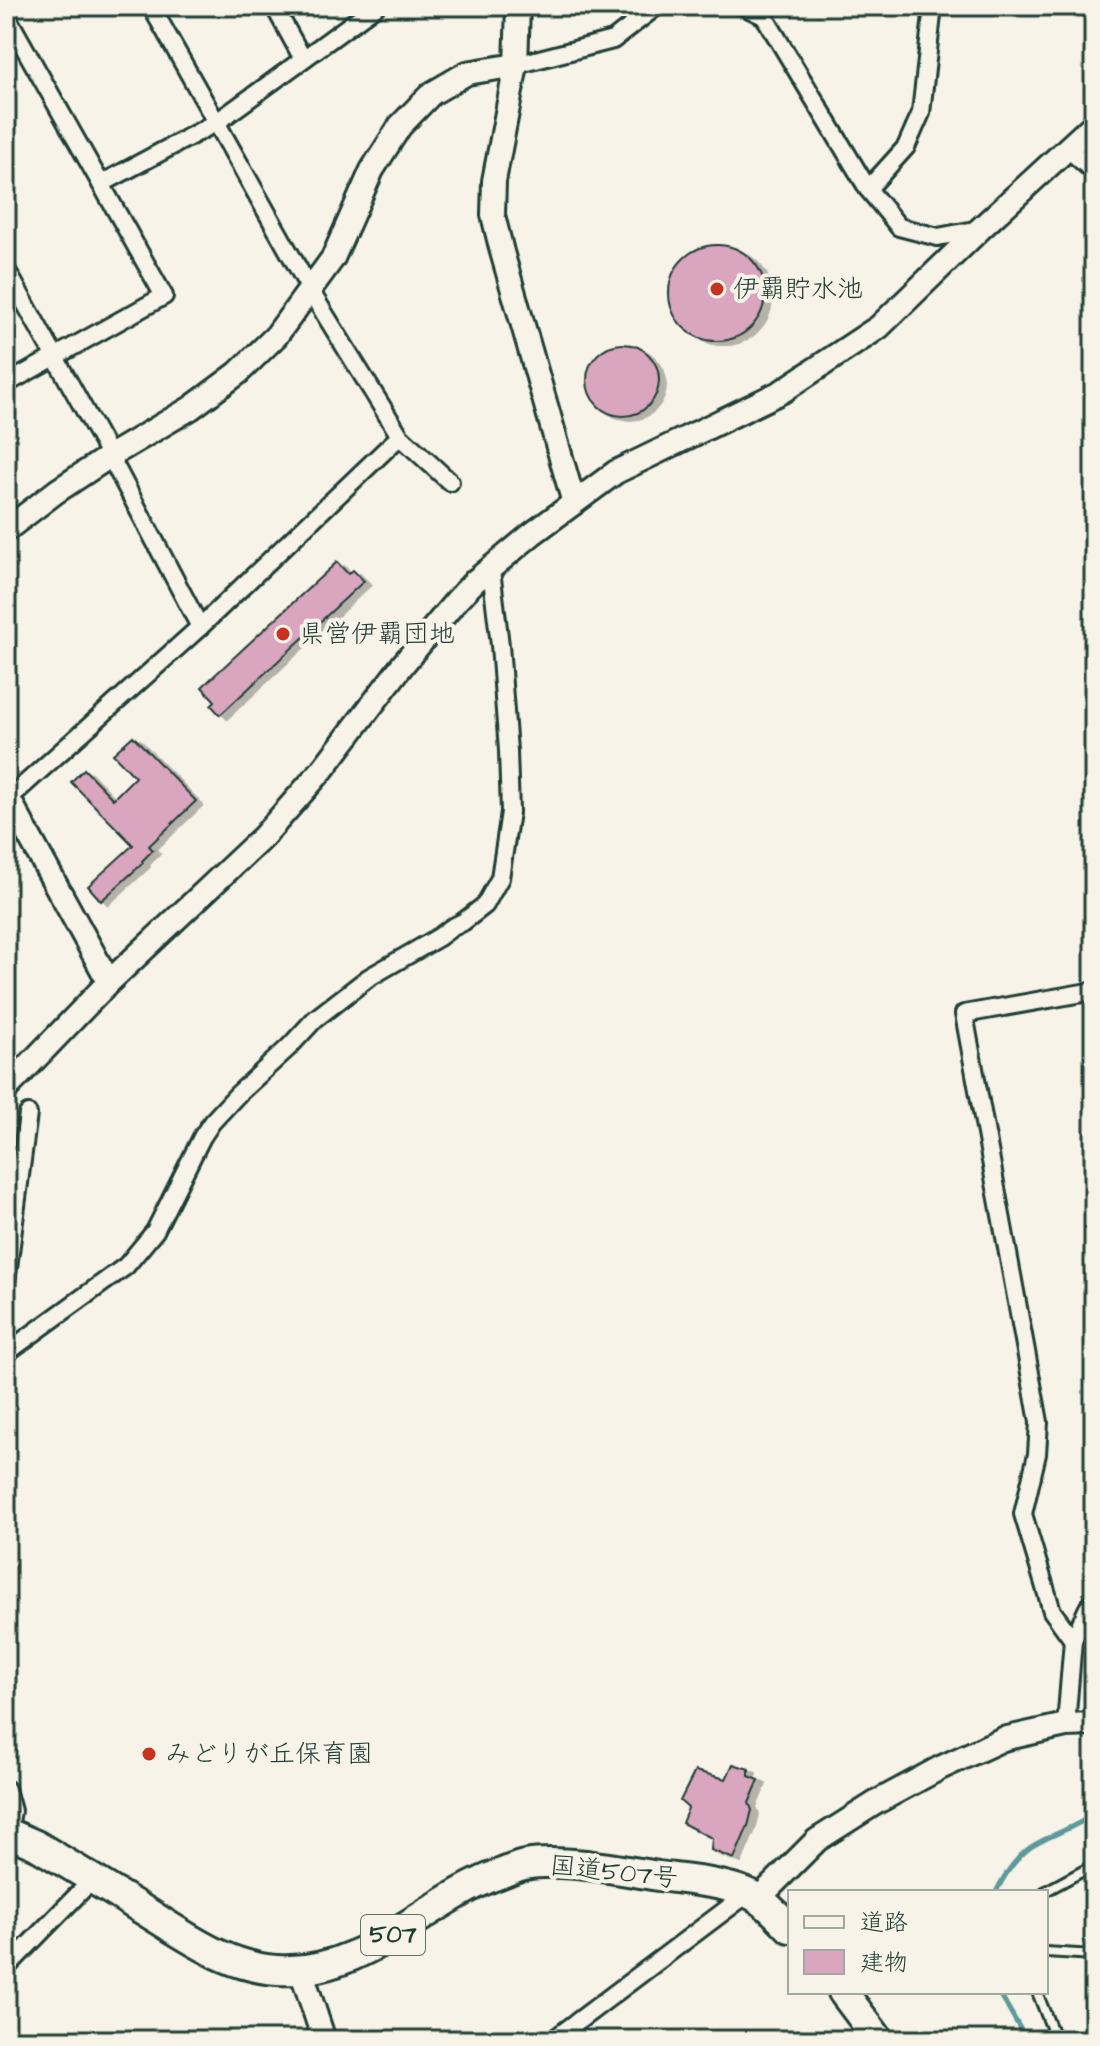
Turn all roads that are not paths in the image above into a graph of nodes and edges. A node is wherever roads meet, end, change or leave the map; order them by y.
1 (151, 6) edge
2 (274, 6) edge
3 (376, 6) edge
4 (518, 6) edge
5 (657, 6) edge
6 (743, 6) edge
7 (933, 6) edge
8 (6, 15) edge
9 (303, 59) junction
10 (516, 65) junction
11 (217, 122) junction
12 (1094, 124) edge
13 (1066, 147) junction
14 (1094, 172) edge
15 (101, 184) junction
16 (868, 189) junction
17 (980, 229) junction
18 (6, 269) edge
19 (311, 290) junction
20 (55, 357) junction
21 (6, 384) edge
22 (400, 436) junction
23 (110, 456) junction
24 (450, 482) dead end
25 (574, 503) junction
26 (6, 530) edge
27 (491, 570) junction
28 (200, 627) junction
29 (7, 798) edge
30 (109, 982) junction
31 (1094, 991) edge
32 (6, 1089) edge
33 (28, 1114) dead end
34 (6, 1283) edge
35 (6, 1353) edge
36 (1094, 1600) edge
37 (1073, 1640) junction
38 (1092, 1724) edge
39 (1066, 1725) junction
40 (6, 1789) edge
41 (7, 1832) edge
42 (1094, 1865) edge
43 (93, 1879) junction
44 (1048, 1890) edge
45 (753, 1896) junction
46 (788, 1926) edge
47 (1048, 1952) edge
48 (1094, 1955) edge
49 (6, 1968) edge
50 (301, 1970) junction
51 (844, 1994) edge
52 (1038, 1994) edge
53 (324, 2040) edge
54 (553, 2040) edge
55 (879, 2040) edge
56 (1056, 2040) edge

1 - 11 street
2 - 9 street
3 - 9 street
4 - 10 street
5 - 10 street
6 - 16 street
7 - 16 street
8 - 15 street
9 - 11 street
10 - 19 street
10 - 25 street
11 - 15 street
11 - 19 street
12 - 13 street
13 - 14 street
13 - 17 street
15 - 20 street
16 - 17 street
17 - 25 street
18 - 20 street
19 - 22 street
19 - 23 street
20 - 21 street
20 - 23 street
22 - 24 street
22 - 28 street
23 - 26 street
23 - 28 street
25 - 27 street
27 - 30 street
27 - 35 street
28 - 29 street
29 - 30 street
30 - 32 street
31 - 37 street
33 - 34 street
36 - 37 street
37 - 39 street
38 - 39 street
39 - 45 street
40 - 41 street
41 - 43 highway, 国道507号 / 507
42 - 44 lane
43 - 49 street
43 - 50 highway, 国道507号 / 507
45 - 46 highway, 国道507号 / 507
45 - 50 highway, 国道507号 / 507
45 - 54 street
47 - 48 lane
50 - 53 street
51 - 55 highway
52 - 56 lane

